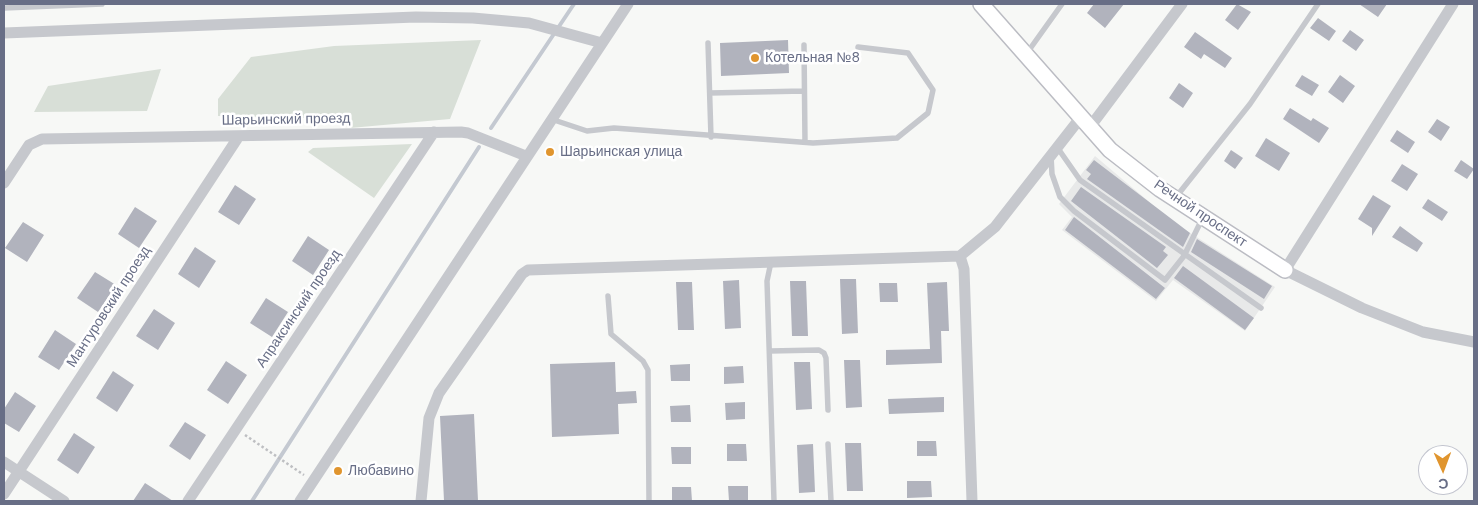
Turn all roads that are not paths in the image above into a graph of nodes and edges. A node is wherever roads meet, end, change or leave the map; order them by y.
1 (102, 4) edge
2 (628, 4) edge
3 (981, 4) edge
4 (1062, 4) edge
5 (1182, 4) edge
6 (1318, 4) edge
7 (1454, 4) edge
8 (4, 8) edge
9 (4, 33) edge
10 (602, 43) junction
11 (708, 43) dead end
12 (804, 45) dead end
13 (858, 48) dead end
14 (1026, 55) junction
15 (804, 91) junction
16 (710, 93) junction
17 (551, 119) junction
18 (1085, 122) junction
19 (434, 132) junction
20 (239, 136) junction
21 (711, 137) junction
22 (805, 142) junction
23 (1054, 152) junction
24 (526, 156) junction
25 (4, 183) edge
26 (1175, 199) junction
27 (1203, 217) junction
28 (960, 256) junction
29 (1184, 256) junction
30 (771, 262) junction
31 (1285, 270) junction
32 (608, 296) dead end
33 (1261, 308) dead end
34 (1474, 342) edge
35 (770, 351) junction
36 (828, 410) dead end
37 (828, 444) dead end
38 (4, 462) edge
39 (19, 472) junction
40 (4, 494) edge
41 (64, 501) edge
42 (188, 501) edge
43 (300, 501) edge
44 (421, 501) edge
45 (649, 501) edge
46 (774, 501) edge
47 (831, 501) edge
48 (972, 501) edge

1 - 8 lane
2 - 10 street
3 - 14 street, Речной проспект
4 - 14 lane
5 - 18 street
6 - 26 lane
7 - 31 street
9 - 10 street
10 - 17 street
11 - 16 lane
12 - 15 lane
13 - 22 lane
14 - 18 street, Речной проспект
15 - 16 lane
15 - 22 lane
16 - 21 lane
17 - 21 lane
17 - 24 street
18 - 23 street
18 - 26 street, Речной проспект
19 - 20 street, Шарьинский проезд
19 - 24 street, Шарьинский проезд
19 - 42 street, Апраксинский проезд
20 - 25 street, Шарьинский проезд
20 - 39 street, Мантуровский проезд
21 - 22 lane
23 - 28 street
23 - 29 lane
23 - 29 lane
24 - 43 street
26 - 27 street, Речной проспект
27 - 29 lane
27 - 31 street, Речной проспект
28 - 30 street
28 - 48 street
29 - 33 lane
30 - 35 lane
30 - 44 street
31 - 34 street, Речной проспект
32 - 45 lane
35 - 36 lane
35 - 46 lane
37 - 47 lane
38 - 39 street
39 - 40 street, Мантуровский проезд
39 - 41 street

